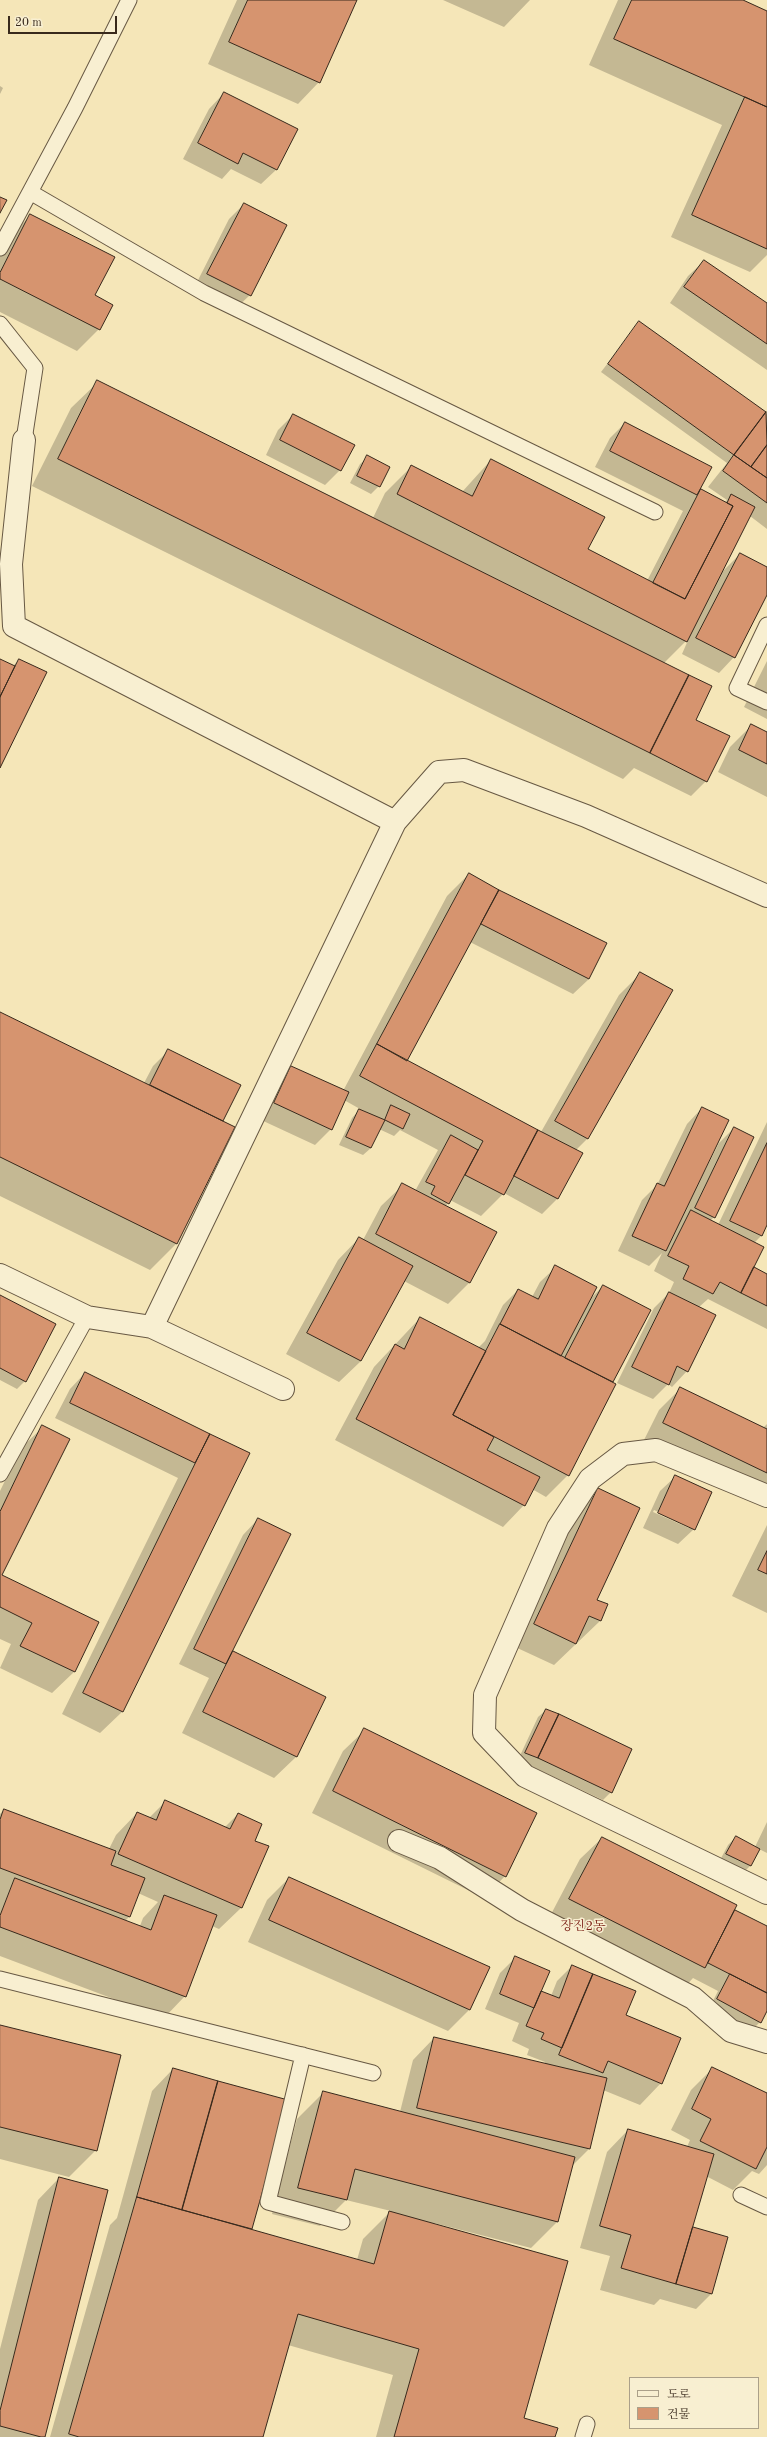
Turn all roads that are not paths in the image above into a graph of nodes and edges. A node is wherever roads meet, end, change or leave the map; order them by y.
1 (129, 0) edge
2 (30, 192) junction
3 (0, 248) edge
4 (0, 324) edge
5 (24, 440) joint
6 (655, 512) dead end
7 (767, 624) edge
8 (767, 702) edge
9 (395, 822) junction
10 (767, 896) edge
11 (0, 1275) edge
12 (87, 1318) junction
13 (152, 1327) junction
14 (283, 1389) dead end
15 (0, 1474) edge
16 (767, 1496) edge
17 (399, 1841) dead end
18 (767, 1893) edge
19 (0, 1979) edge
20 (767, 2042) edge
21 (303, 2055) junction
22 (373, 2073) dead end
23 (741, 2195) dead end
24 (767, 2208) edge
25 (342, 2222) dead end

1 - 2 lane
2 - 3 lane
2 - 6 lane
4 - 5 lane
5 - 9 street
7 - 8 lane
9 - 10 street
9 - 13 street
11 - 12 street
12 - 13 street
12 - 15 lane
13 - 14 street
16 - 18 street
17 - 20 street
19 - 21 lane
21 - 22 lane
21 - 25 lane
23 - 24 lane

